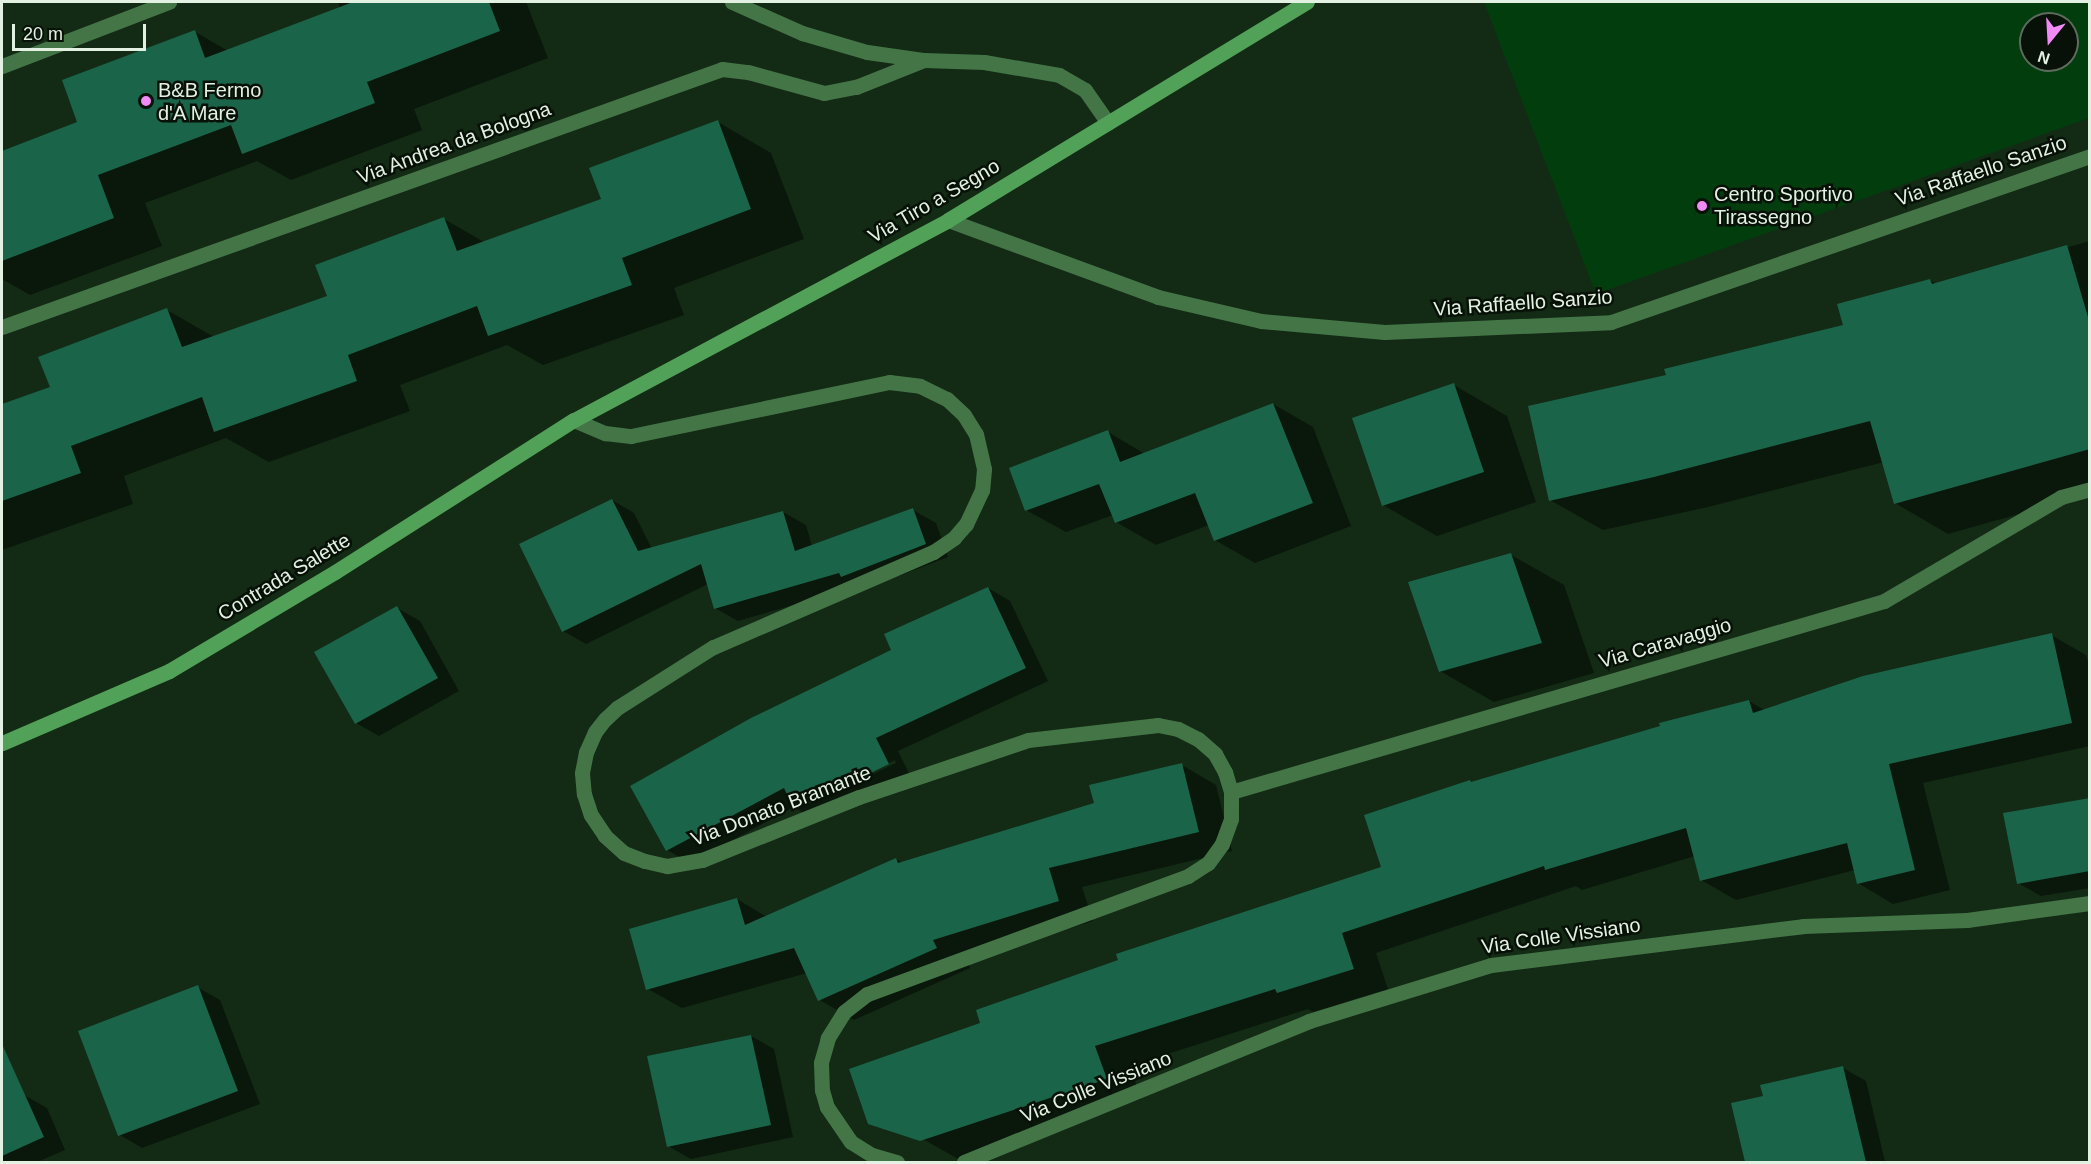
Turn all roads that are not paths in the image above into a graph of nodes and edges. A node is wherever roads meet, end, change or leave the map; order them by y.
1 (169, 2) edge
2 (732, 2) edge
3 (1306, 2) edge
4 (924, 60) junction
5 (2, 66) edge
6 (1108, 123) junction
7 (2090, 156) edge
8 (948, 220) junction
9 (2, 327) edge
10 (574, 420) junction
11 (2090, 489) edge
12 (2, 743) edge
13 (1231, 792) junction
14 (2090, 903) edge
15 (897, 1162) edge
16 (964, 1162) edge

1 - 5 street
2 - 4 street
3 - 6 main road, Via Tiro a Segno
4 - 6 street
4 - 9 street, Via Andrea da Bologna
6 - 8 main road, Via Tiro a Segno
7 - 8 street, Via Raffaello Sanzio
8 - 10 main road, Via Tiro a Segno
10 - 12 main road, Contrada Salette
10 - 13 street, Via Donato Bramante
11 - 13 street, Via Caravaggio
13 - 15 street, Via Donato Bramante
14 - 16 street, Via Colle Vissiano

